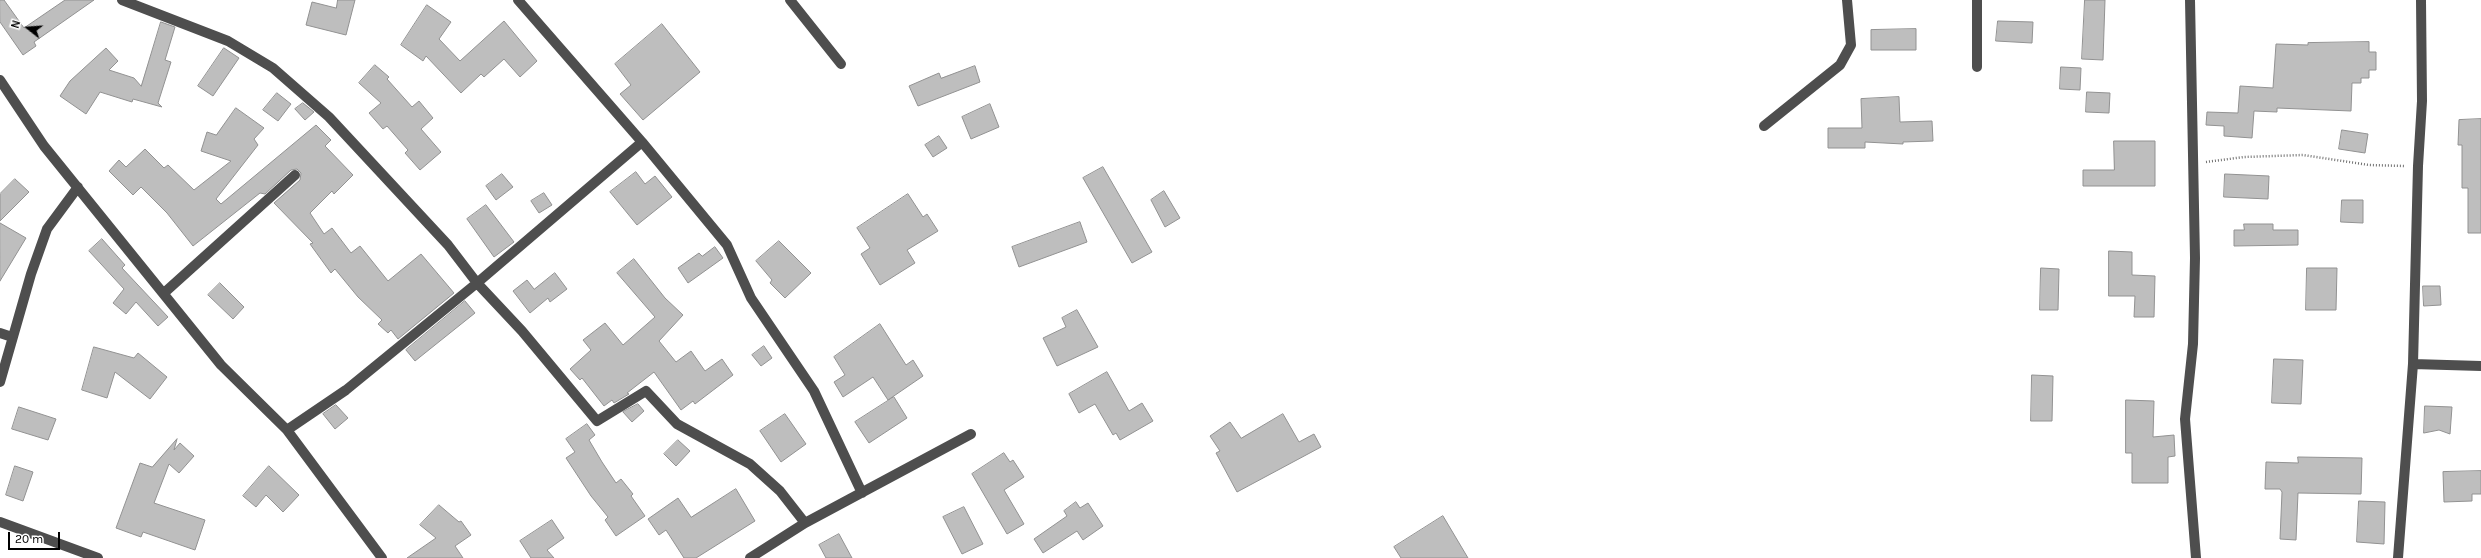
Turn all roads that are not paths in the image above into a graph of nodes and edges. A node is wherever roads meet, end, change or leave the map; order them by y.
1 (122, 0) edge
2 (518, 0) edge
3 (790, 0) edge
4 (1848, 0) edge
5 (1977, 0) edge
6 (2190, 0) edge
7 (2421, 0) edge
8 (147, 4) edge
9 (841, 64) dead end
10 (1977, 67) dead end
11 (0, 80) edge
12 (1764, 126) dead end
13 (642, 142) junction
14 (294, 175) dead end
15 (78, 187) junction
16 (477, 282) junction
17 (164, 293) junction
18 (0, 333) edge
19 (12, 337) junction
20 (2413, 364) junction
21 (2481, 366) edge
22 (0, 382) edge
23 (287, 430) junction
24 (971, 434) dead end
25 (862, 493) junction
26 (0, 522) edge
27 (805, 523) junction
28 (98, 558) edge
29 (382, 558) edge
30 (750, 558) edge
31 (2196, 558) edge
32 (2398, 558) edge

1 - 8 street
2 - 13 street
3 - 9 street
4 - 12 street
5 - 10 street
6 - 31 street
7 - 20 street
8 - 16 street
11 - 15 street
13 - 16 street
13 - 25 street
14 - 17 street
15 - 17 street
15 - 19 street
16 - 23 street
16 - 27 street
17 - 23 street
18 - 19 street
19 - 22 street
20 - 21 street
20 - 32 street
23 - 29 street
24 - 25 street
25 - 27 street
26 - 28 street
27 - 30 street

